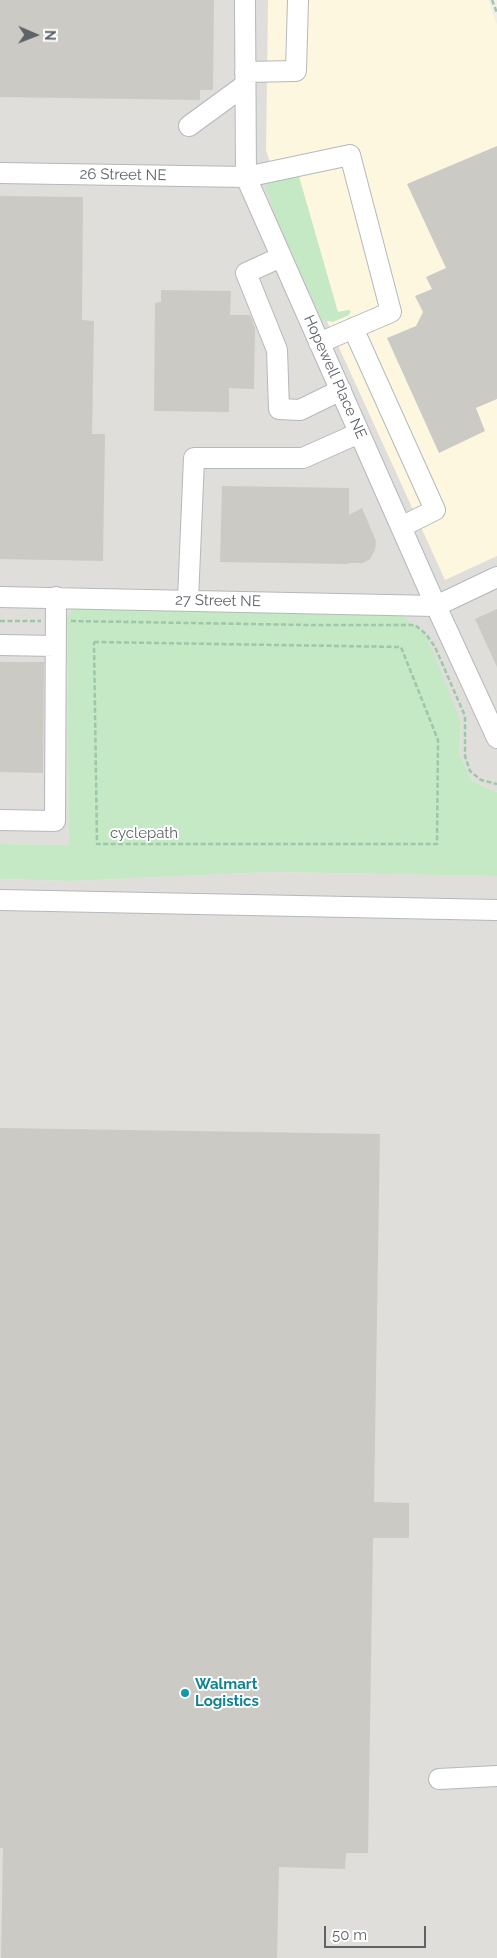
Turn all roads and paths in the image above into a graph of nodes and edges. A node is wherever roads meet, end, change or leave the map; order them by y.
1 (245, 0) edge
2 (298, 0) edge
3 (492, 0) edge
4 (497, 13) edge
5 (245, 79) junction
6 (189, 126) dead end
7 (0, 173) edge
8 (246, 177) junction
9 (282, 257) junction
10 (353, 328) junction
11 (320, 343) junction
12 (341, 390) junction
13 (359, 432) junction
14 (401, 527) junction
15 (497, 578) edge
16 (0, 596) edge
17 (56, 597) junction
18 (188, 600) junction
19 (436, 606) junction
20 (0, 621) edge
21 (56, 621) junction
22 (0, 645) edge
23 (56, 646) junction
24 (401, 647) joint
25 (497, 738) edge
26 (497, 784) edge
27 (0, 820) edge
28 (0, 900) edge
29 (497, 910) edge
30 (497, 1776) edge
31 (439, 1779) dead end

1 - 5 street, Hopewell Place NE
2 - 5 street
3 - 4 path
5 - 6 street
5 - 8 street, Hopewell Place NE
7 - 8 street, 26 Street NE
8 - 9 street, Hopewell Place NE
8 - 10 street, 26 Street NE
9 - 11 street, Hopewell Place NE
9 - 12 street
10 - 11 street
10 - 14 street
11 - 12 street, Hopewell Place NE
12 - 13 street, Hopewell Place NE
13 - 14 street, Hopewell Place NE
13 - 18 street
14 - 19 street, Hopewell Place NE
15 - 19 street
16 - 17 street, 27 Street NE
17 - 18 street, 27 Street NE
17 - 21 street
18 - 19 street, 27 Street NE
19 - 25 street, Hopewell Place NE
20 - 21 path
21 - 23 street
21 - 26 path
22 - 23 street
23 - 27 street
24 - 24 path, cyclepath
28 - 29 street
30 - 31 street

